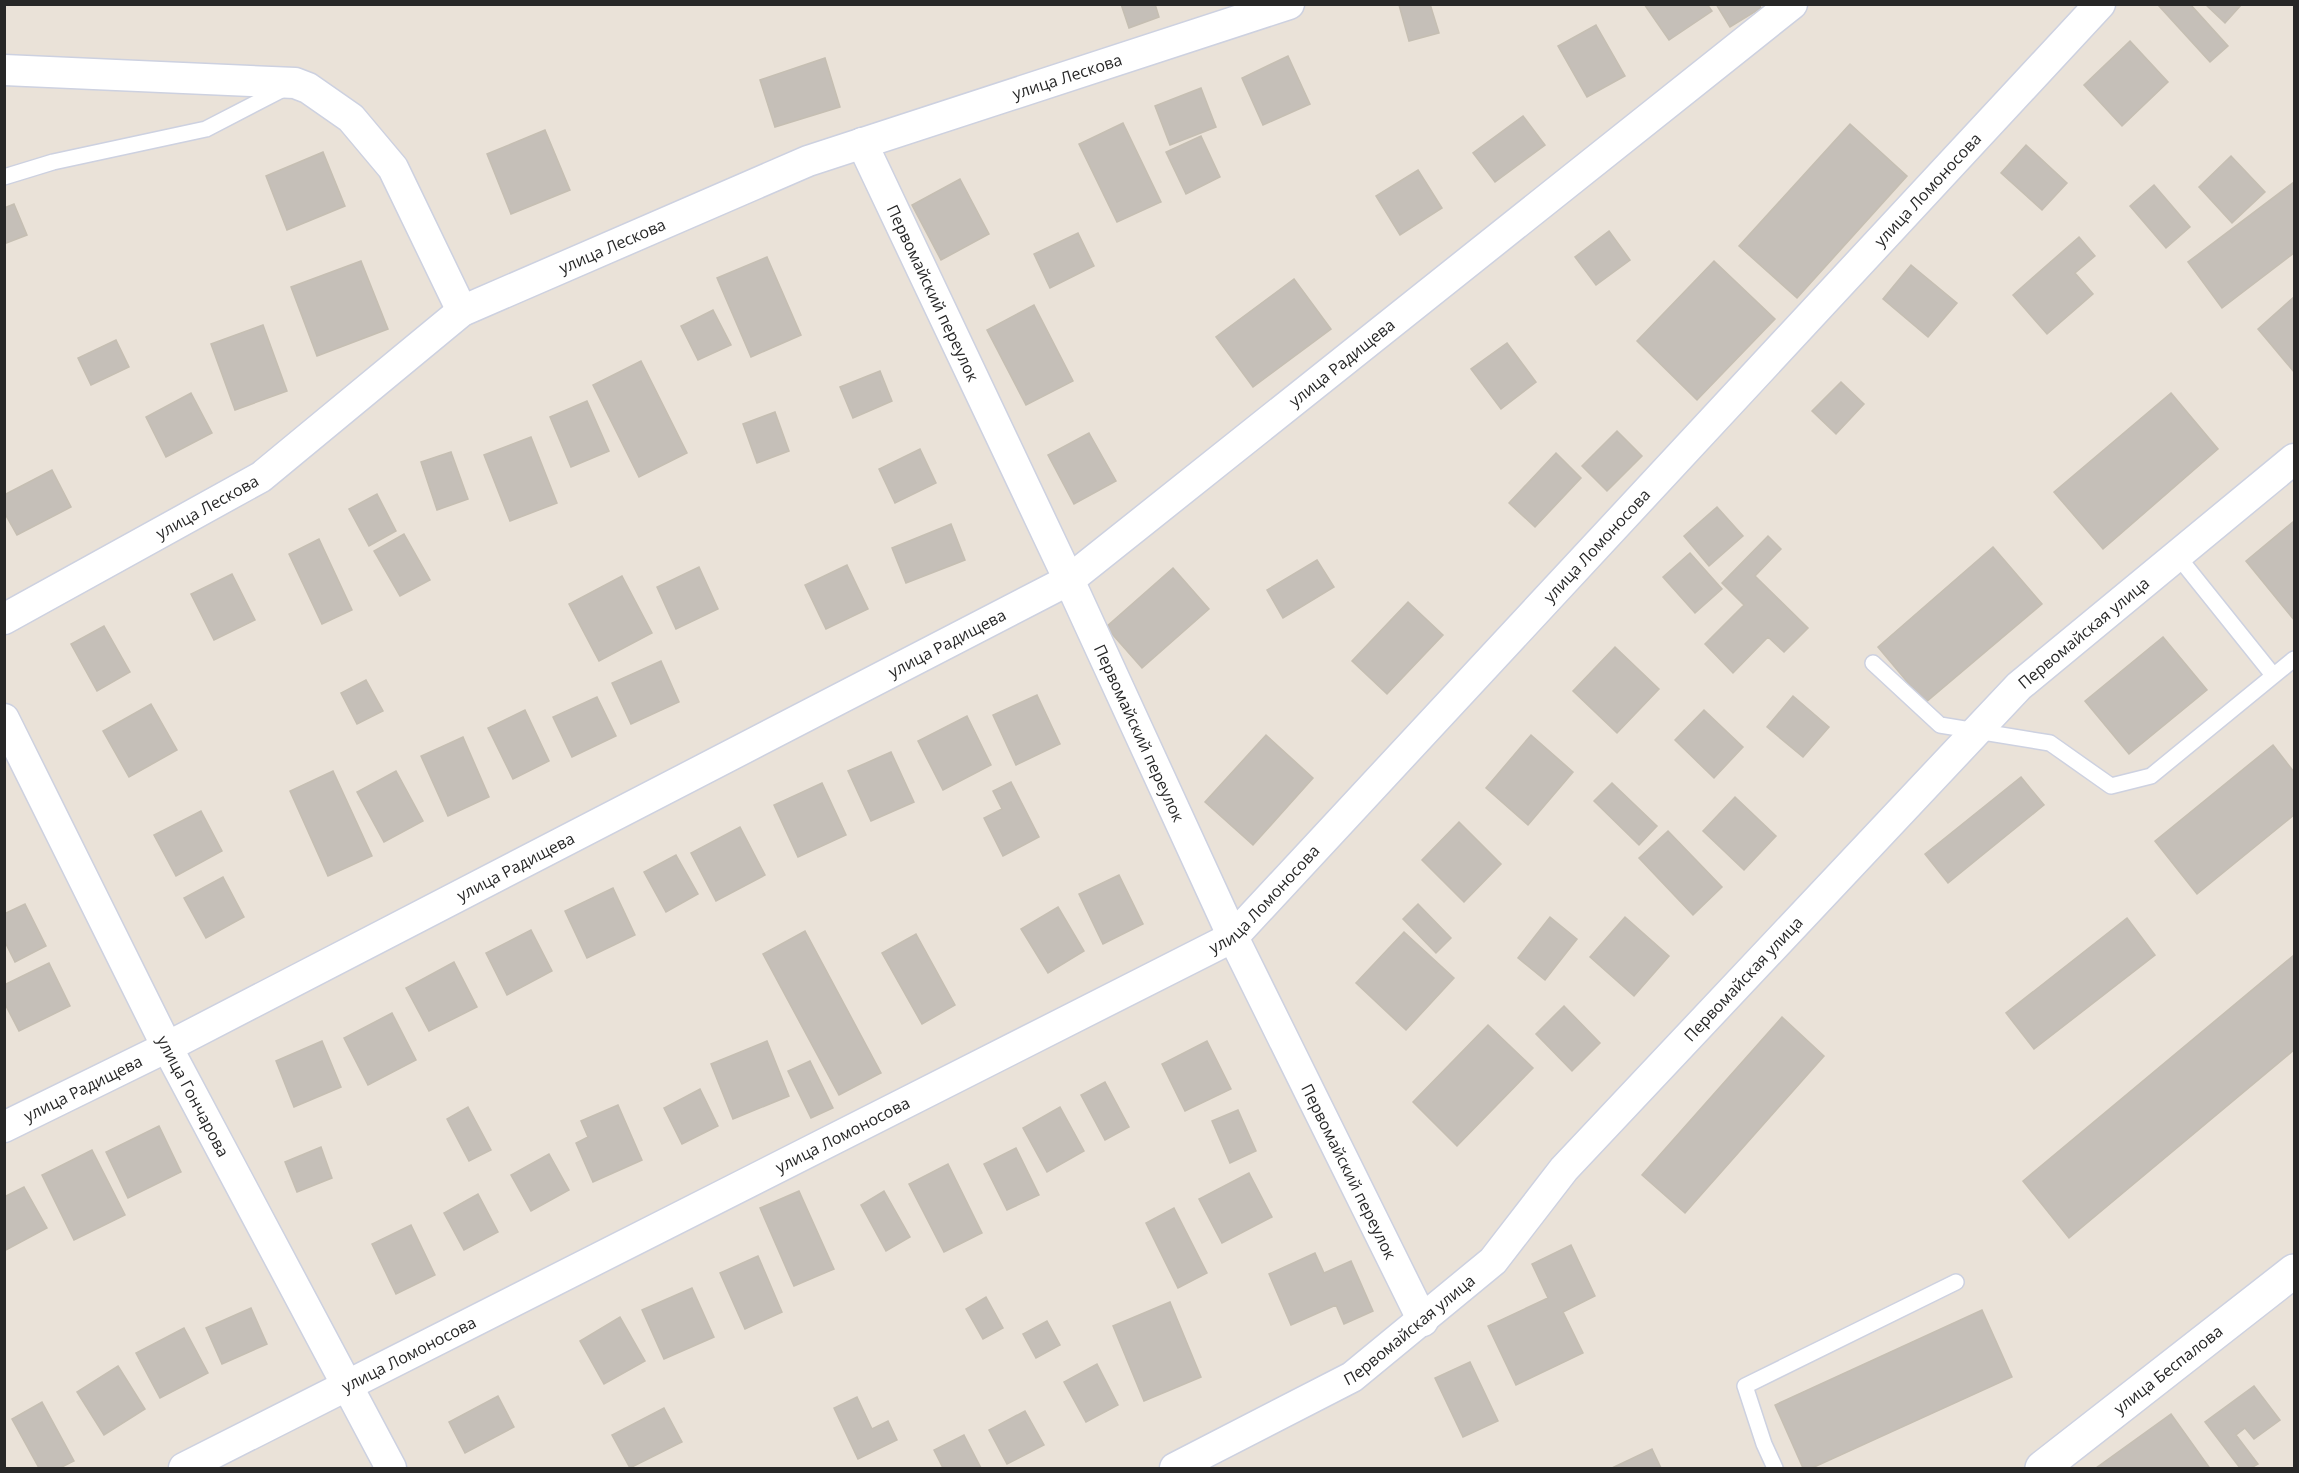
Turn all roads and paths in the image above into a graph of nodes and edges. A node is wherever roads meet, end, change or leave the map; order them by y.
1 (1289, 4) edge
2 (1792, 4) edge
3 (2100, 4) edge
4 (4, 70) edge
5 (295, 83) junction
6 (862, 143) junction
7 (4, 177) edge
8 (462, 311) junction
9 (2295, 459) edge
10 (2176, 554) junction
11 (1069, 580) junction
12 (4, 619) edge
13 (2295, 658) edge
14 (1873, 663) dead end
15 (2273, 675) junction
16 (4, 719) edge
17 (1975, 731) junction
18 (1233, 937) junction
19 (167, 1047) junction
20 (4, 1127) edge
21 (2295, 1271) edge
22 (1956, 1281) dead end
23 (1423, 1321) junction
24 (348, 1387) junction
25 (184, 1468) edge
26 (391, 1468) edge
27 (1175, 1468) edge
28 (1775, 1468) edge
29 (2042, 1468) edge

1 - 6 street, улица Лескова
2 - 11 street, улица Радищева
3 - 18 street, улица Ломоносова
4 - 5 street
5 - 7 lane
5 - 8 street
6 - 8 street, улица Лескова
6 - 11 street, Первомайский переулок
8 - 12 street, улица Лескова
9 - 10 street, Первомайская улица
10 - 15 lane
10 - 17 street, Первомайская улица
11 - 18 street, Первомайский переулок
11 - 19 street, улица Радищева
13 - 15 lane
14 - 17 lane
15 - 17 lane
16 - 19 street, улица Гончарова
17 - 23 street, Первомайская улица
18 - 23 street, Первомайский переулок
18 - 24 street, улица Ломоносова
19 - 20 street, улица Радищева
19 - 24 street, улица Гончарова
21 - 29 main road, улица Беспалова
22 - 28 lane
23 - 27 street, Первомайская улица
24 - 25 street, улица Ломоносова
24 - 26 street, улица Гончарова

